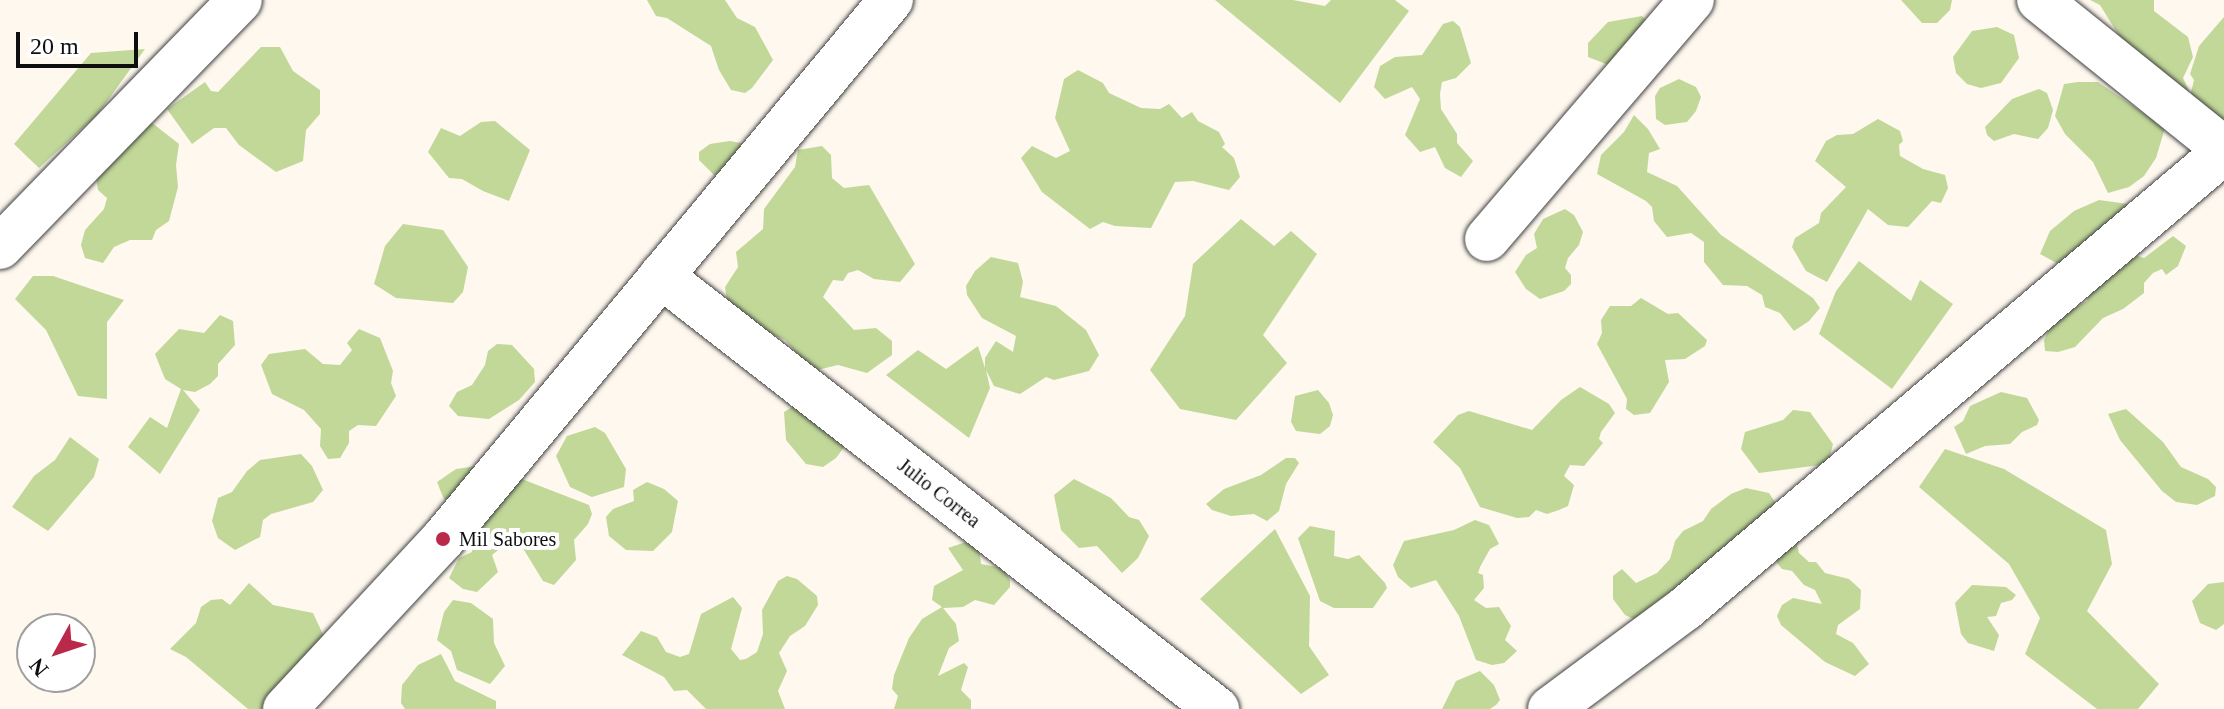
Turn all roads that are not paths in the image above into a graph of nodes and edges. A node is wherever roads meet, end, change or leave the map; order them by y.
1 (240, 0) edge
2 (891, 0) edge
3 (1692, 0) edge
4 (2039, 0) edge
5 (2224, 150) edge
6 (1487, 239) dead end
7 (0, 247) edge
8 (661, 276) junction
9 (285, 709) edge
10 (1217, 709) edge
11 (1550, 709) edge

1 - 7 street
2 - 8 street
3 - 6 street
4 - 5 street
5 - 11 street
8 - 9 street
8 - 10 street, Julio Correa

